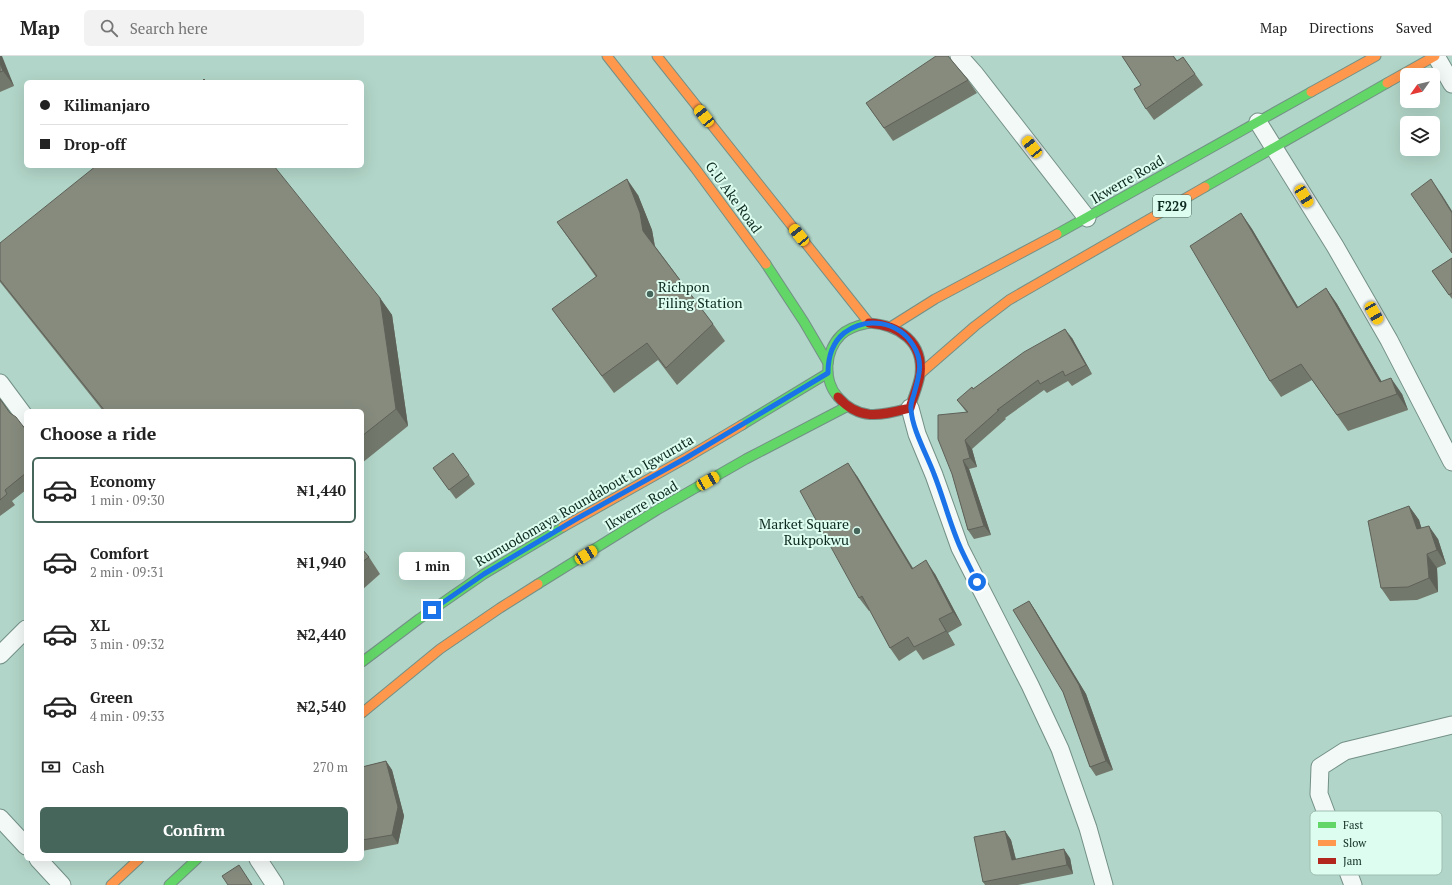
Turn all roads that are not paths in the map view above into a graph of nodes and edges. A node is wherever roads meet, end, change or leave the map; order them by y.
1 (607, 56) edge
2 (657, 56) edge
3 (959, 56) edge
4 (1376, 56) edge
5 (1435, 56) edge
6 (1452, 84) edge
7 (1258, 122) junction
8 (1274, 147) junction
9 (1087, 218) junction
10 (869, 323) junction
11 (892, 326) junction
12 (828, 363) junction
13 (828, 373) junction
14 (921, 373) junction
15 (0, 383) edge
16 (846, 407) junction
17 (910, 408) junction
18 (24, 415) edge
19 (1452, 462) edge
20 (24, 631) edge
21 (0, 655) edge
22 (364, 660) edge
23 (364, 711) edge
24 (1452, 725) edge
25 (1325, 811) edge
26 (0, 818) edge
27 (24, 844) edge
28 (40, 861) edge
29 (137, 861) edge
30 (195, 861) edge
31 (259, 861) edge
32 (1349, 875) edge
33 (62, 885) edge
34 (111, 885) edge
35 (169, 885) edge
36 (275, 885) edge
37 (1104, 885) edge
38 (1353, 885) edge

1 - 12 main road, G.U Ake Road
2 - 10 main road
3 - 9 street
4 - 7 main road, Ikwerre Road / F229
5 - 6 street
5 - 8 main road, F229
7 - 8 street
7 - 9 main road, Ikwerre Road / F229
8 - 14 main road, F229
8 - 19 street
9 - 11 main road, Ikwerre Road / F229
10 - 11 main road
10 - 12 main road
11 - 14 main road
12 - 13 main road
13 - 16 main road
13 - 22 main road, Rumuodomaya Roundabout to Igwuruta
14 - 17 main road
15 - 18 street
16 - 17 main road
16 - 23 main road, Ikwerre Road
17 - 37 street
20 - 21 street
24 - 25 street
26 - 27 street
28 - 33 street
29 - 34 main road
30 - 35 main road
31 - 36 street
32 - 38 street

